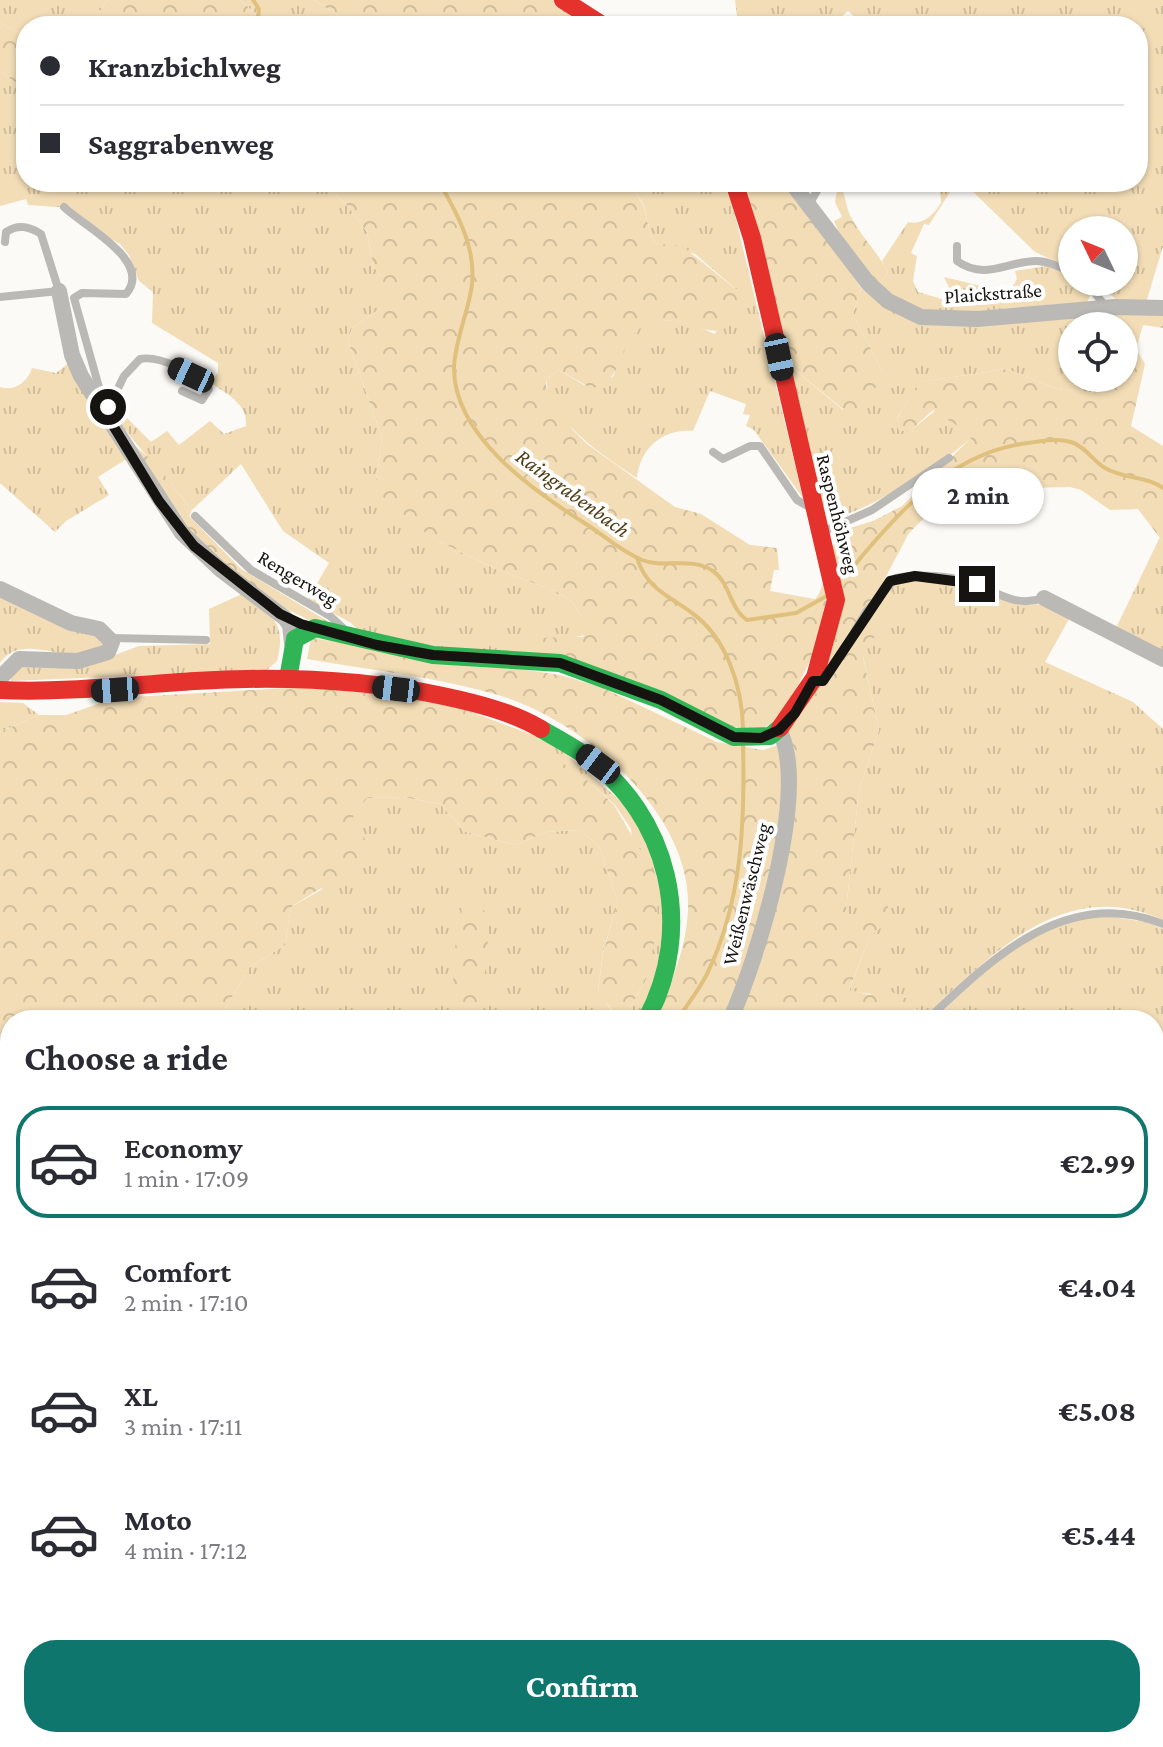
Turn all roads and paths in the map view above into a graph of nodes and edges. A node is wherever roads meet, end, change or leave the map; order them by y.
1 (563, 0) edge
2 (588, 16) edge
3 (737, 192) edge
4 (800, 192) edge
5 (816, 192) edge
6 (810, 203) junction
7 (64, 207) dead end
8 (5, 242) dead end
9 (957, 246) dead end
10 (1058, 267) edge
11 (59, 291) junction
12 (1097, 296) edge
13 (0, 297) edge
14 (1106, 308) junction
15 (1163, 308) edge
16 (182, 391) dead end
17 (106, 414) junction
18 (713, 452) dead end
19 (949, 458) dead end
20 (814, 507) junction
21 (195, 516) dead end
22 (822, 532) junction
23 (0, 589) edge
24 (1044, 598) joint
25 (280, 614) junction
26 (315, 628) junction
27 (346, 636) junction
28 (111, 638) junction
29 (206, 640) dead end
30 (292, 643) junction
31 (1163, 659) edge
32 (0, 678) edge
33 (288, 679) junction
34 (813, 681) junction
35 (0, 690) edge
36 (779, 730) junction
37 (1163, 924) edge
38 (651, 1010) edge
39 (734, 1010) edge
40 (938, 1010) edge

1 - 2 street
3 - 20 street, Raspenhöhweg
4 - 6 street, Plaickstraße
5 - 6 lane
6 - 14 street, Plaickstraße
7 - 17 lane
8 - 11 lane
9 - 10 lane
11 - 13 lane
11 - 17 street
12 - 14 lane
14 - 15 street, Plaickstraße
16 - 17 lane
17 - 25 street
18 - 20 lane
19 - 22 lane
20 - 22 street, Raspenhöhweg
21 - 27 lane, Rengerweg
22 - 34 street, Raspenhöhweg
23 - 28 street
24 - 31 street
24 - 34 lane
25 - 26 street
25 - 30 street
26 - 27 street
26 - 30 street
27 - 36 street
28 - 29 lane
28 - 32 street
30 - 33 street
33 - 35 street
33 - 38 street
34 - 36 street, Raspenhöhweg
36 - 39 street, Weißenwäschweg
37 - 40 lane

